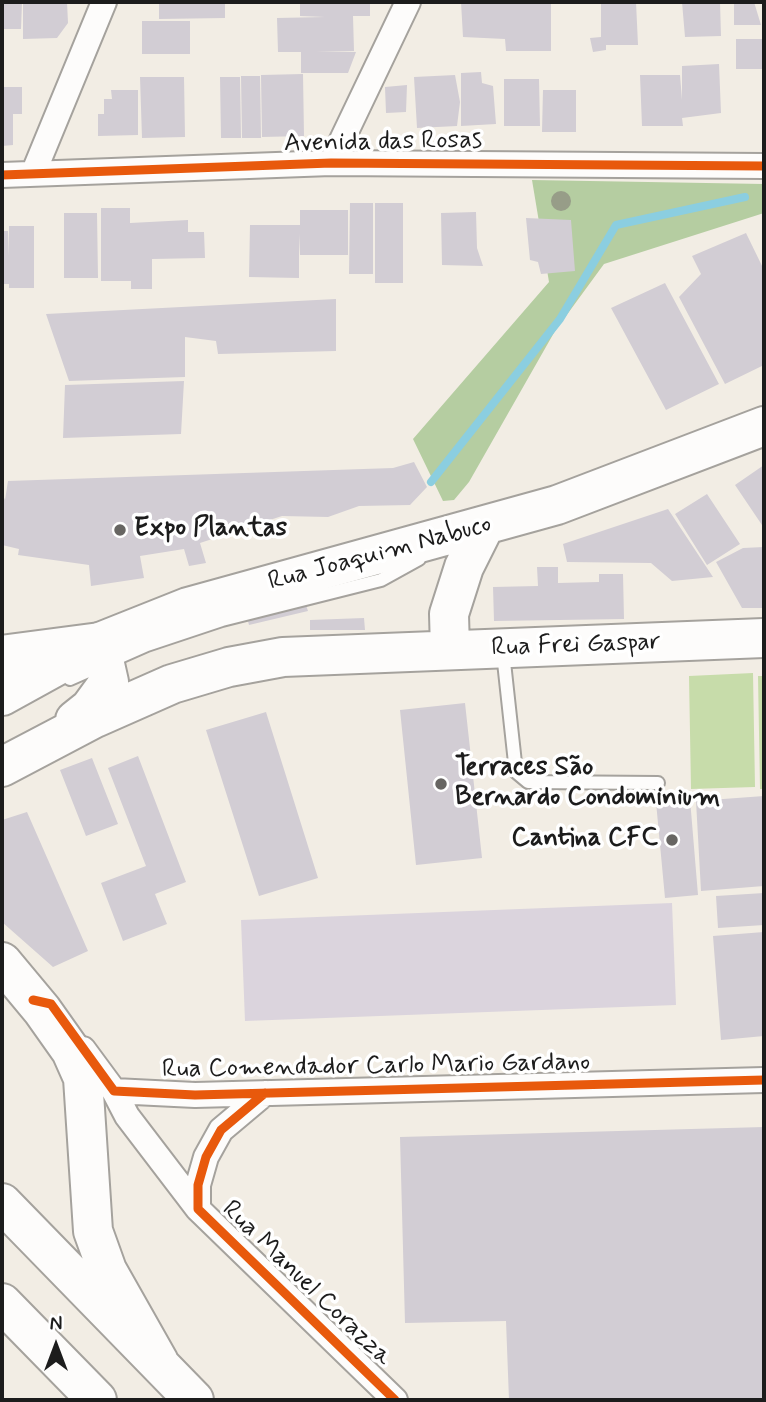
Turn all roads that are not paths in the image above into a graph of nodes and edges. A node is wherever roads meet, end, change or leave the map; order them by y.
1 (104, 2) edge
2 (408, 2) edge
3 (331, 163) junction
4 (764, 166) edge
5 (33, 174) junction
6 (2, 175) edge
7 (764, 426) edge
8 (476, 529) junction
9 (764, 638) edge
10 (503, 649) junction
11 (450, 650) junction
12 (103, 652) junction
13 (2, 655) edge
14 (56, 685) dead end
15 (16, 696) edge
16 (2, 704) edge
17 (50, 742) junction
18 (2, 766) edge
19 (658, 783) dead end
20 (2, 962) edge
21 (33, 1000) junction
22 (764, 1080) edge
23 (114, 1091) junction
24 (265, 1093) junction
25 (2, 1203) edge
26 (198, 1209) junction
27 (2, 1303) edge
28 (159, 1362) junction
29 (97, 1400) edge
30 (194, 1400) edge
31 (395, 1400) edge

1 - 5 street
2 - 3 street
3 - 4 street, Avenida das Rosas
3 - 5 street, Avenida das Rosas
5 - 6 street, Avenida das Rosas
7 - 8 main road, Rua Joaquim Nabuco
8 - 11 main road
8 - 12 main road, Rua Joaquim Nabuco
9 - 10 main road, Rua Frei Gaspar
10 - 11 main road, Rua Frei Gaspar
10 - 19 lane
11 - 17 main road, Rua Frei Gaspar
12 - 13 main road
12 - 14 lane
12 - 15 main road, Rua Joaquim Nabuco
12 - 17 main road
15 - 16 lane
17 - 18 main road
20 - 21 main road
21 - 23 street
21 - 28 main road
22 - 24 street, Rua Comendador Carlo Mario Gardano
23 - 24 street, Rua Comendador Carlo Mario Gardano
23 - 26 street
24 - 26 street, Rua Manuel Corazza
25 - 28 main road
26 - 31 street, Rua Manuel Corazza
27 - 29 main road
28 - 30 main road

